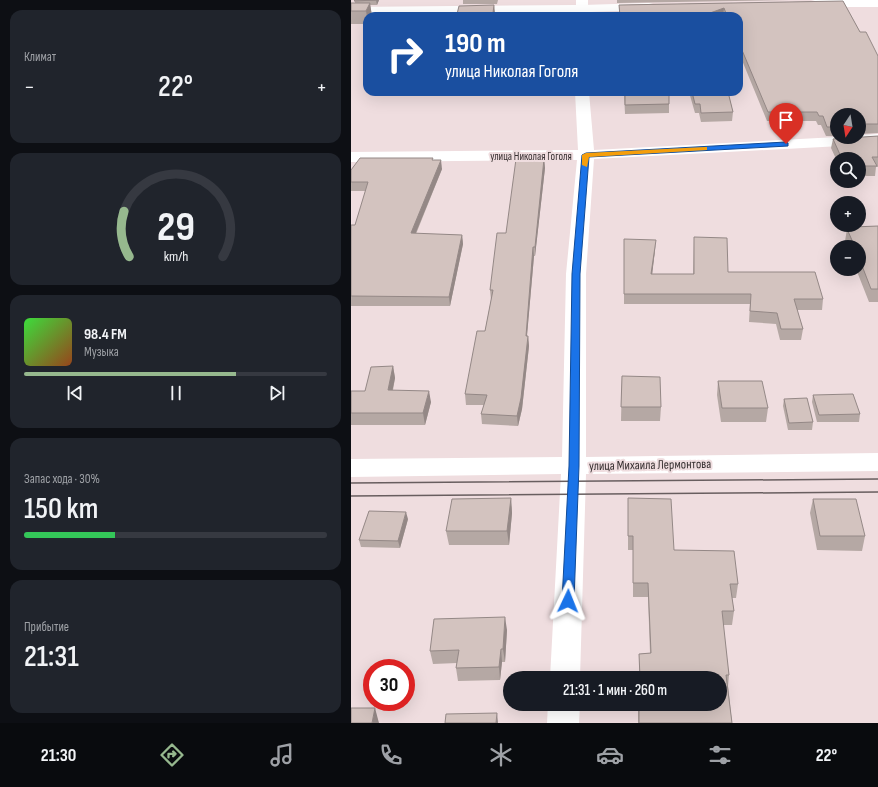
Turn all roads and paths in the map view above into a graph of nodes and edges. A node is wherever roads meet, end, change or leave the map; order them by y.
1 (878, 3) edge
2 (800, 4) edge
3 (660, 7) edge
4 (582, 8) edge
5 (351, 11) edge
6 (582, 96) edge
7 (878, 139) edge
8 (586, 155) junction
9 (351, 157) edge
10 (878, 462) edge
11 (574, 466) junction
12 (351, 468) edge
13 (565, 671) edge
14 (564, 711) edge
15 (563, 723) edge

1 - 2 street
3 - 4 street
4 - 5 street
6 - 8 street
7 - 8 street, улица Николая Гоголя
8 - 9 street, улица Николая Гоголя
8 - 11 street
10 - 11 street, улица Михаила Лермонтова
11 - 12 street, улица Михаила Лермонтова
11 - 13 street
14 - 15 street

